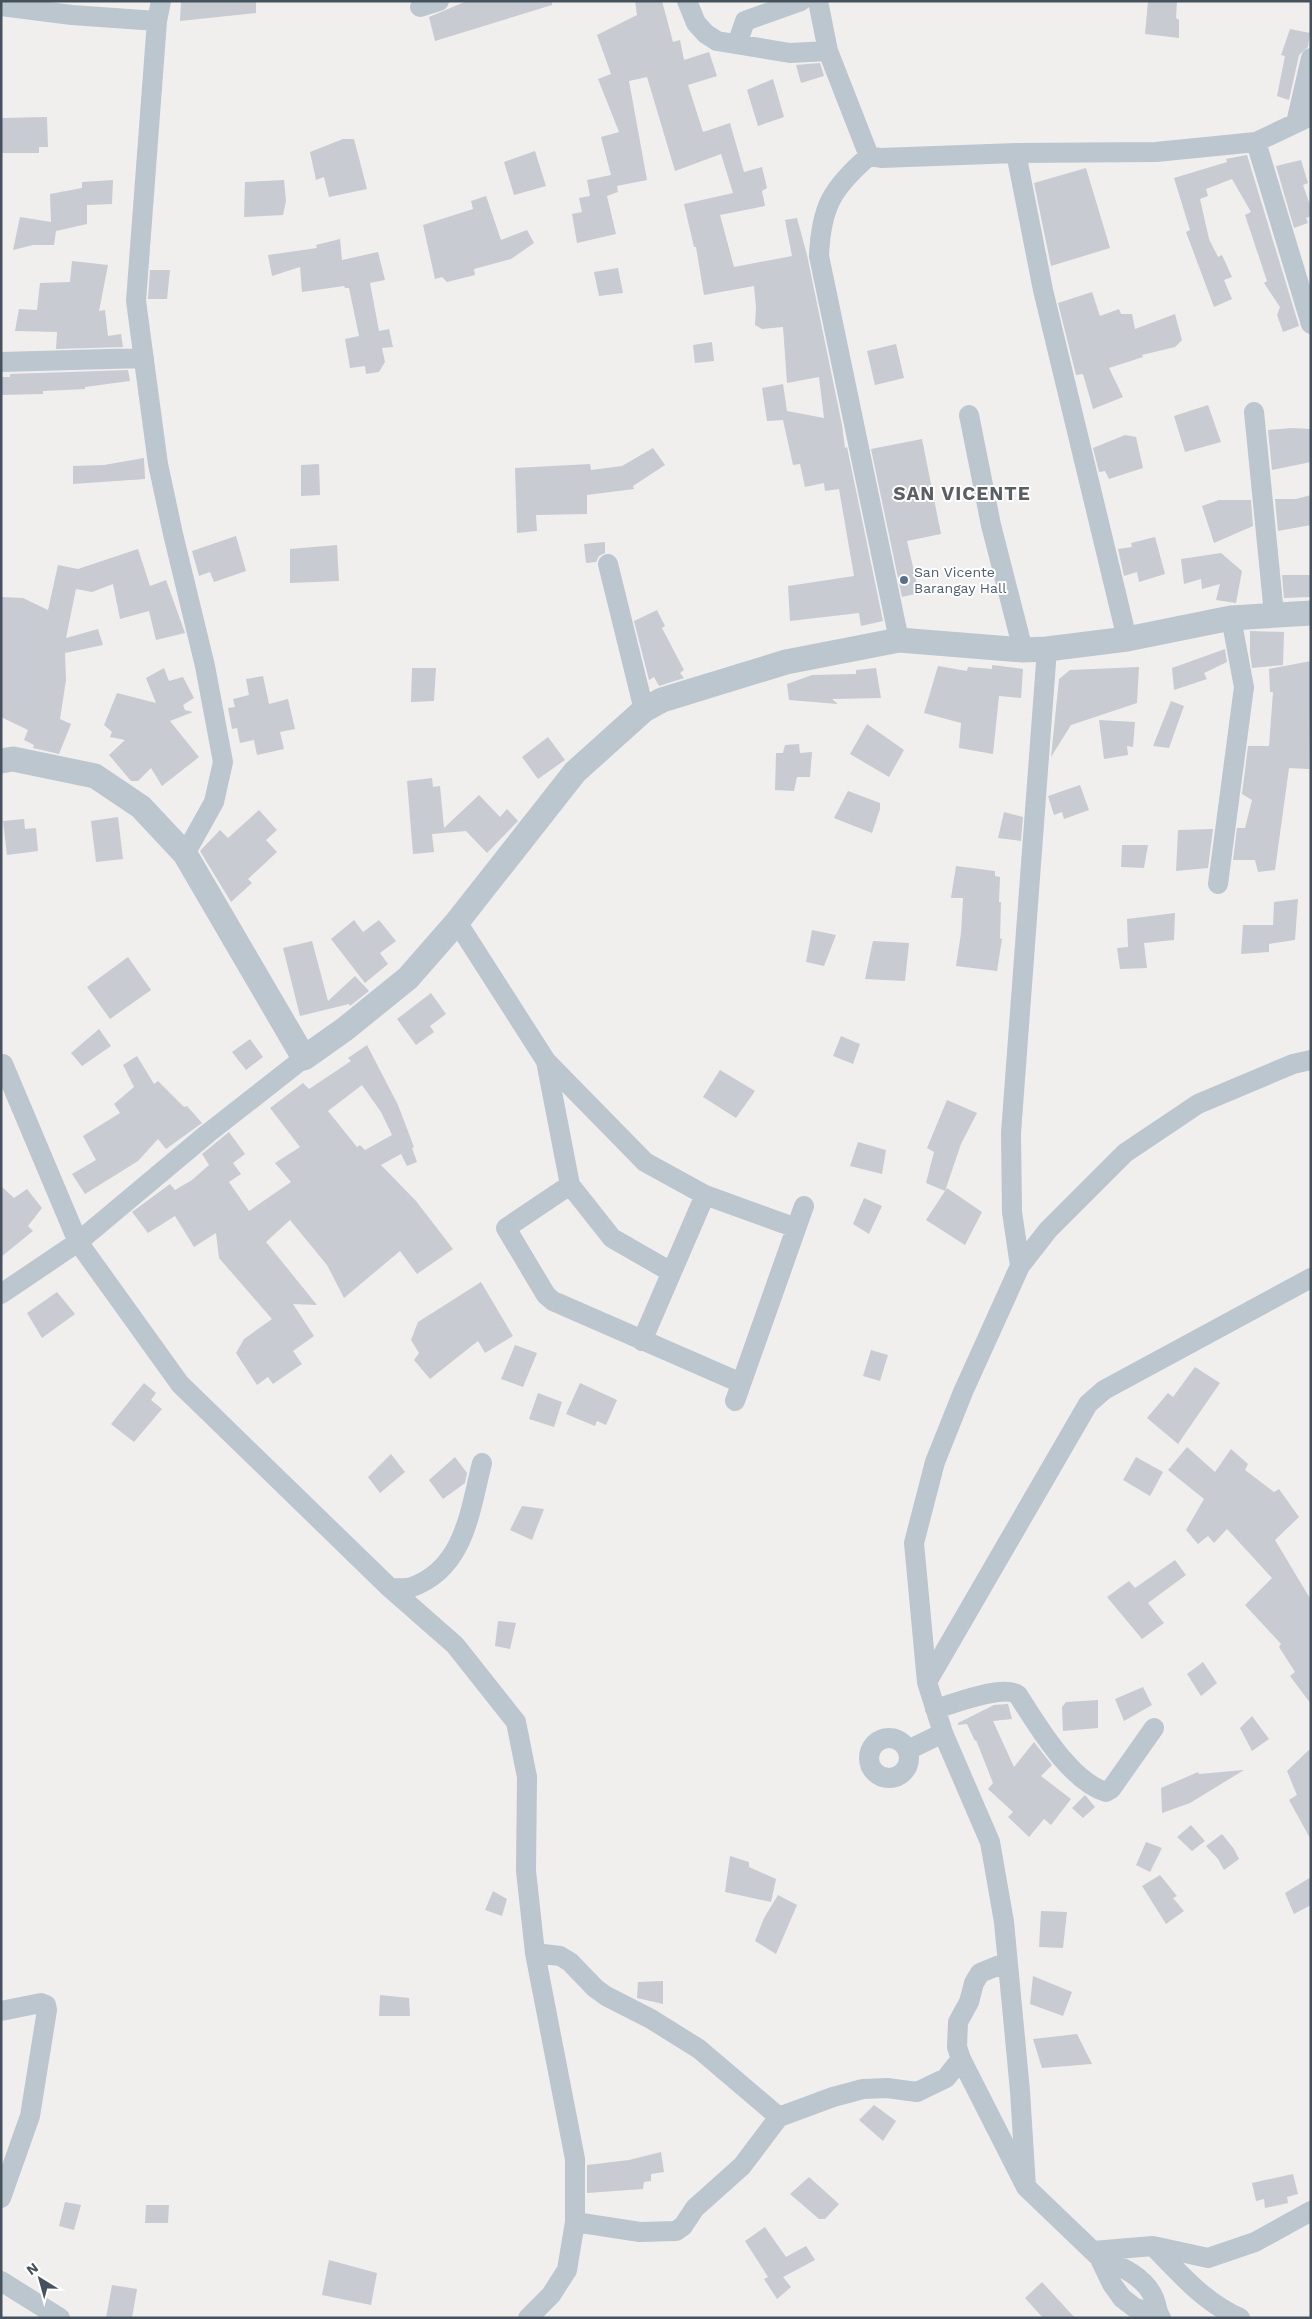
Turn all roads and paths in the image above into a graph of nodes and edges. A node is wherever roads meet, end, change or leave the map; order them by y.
1 (161, 1) edge
2 (439, 1) edge
3 (687, 1) edge
4 (801, 1) edge
5 (818, 1) edge
6 (1, 6) edge
7 (420, 7) dead end
8 (157, 21) junction
9 (737, 44) junction
10 (828, 51) junction
11 (1311, 58) edge
12 (1303, 120) edge
13 (1256, 142) junction
14 (1016, 153) junction
15 (868, 156) junction
16 (1311, 324) edge
17 (144, 358) junction
18 (1, 362) edge
19 (1254, 412) dead end
20 (969, 415) dead end
21 (608, 564) dead end
22 (1311, 613) edge
23 (1274, 614) junction
24 (1231, 618) junction
25 (899, 640) junction
26 (1127, 640) junction
27 (1023, 650) junction
28 (1047, 650) junction
29 (644, 710) junction
30 (1, 761) edge
31 (185, 854) junction
32 (1218, 884) dead end
33 (457, 922) junction
34 (304, 1058) junction
35 (1311, 1060) edge
36 (546, 1061) junction
37 (3, 1064) dead end
38 (570, 1185) junction
39 (705, 1195) junction
40 (804, 1206) dead end
41 (796, 1228) junction
42 (78, 1242) junction
43 (1020, 1266) junction
44 (671, 1272) junction
45 (1311, 1278) edge
46 (1, 1294) edge
47 (642, 1341) junction
48 (482, 1463) dead end
49 (390, 1588) junction
50 (926, 1682) junction
51 (935, 1708) junction
52 (1154, 1728) dead end
53 (943, 1734) junction
54 (908, 1750) dead end
55 (535, 1952) junction
56 (1007, 1962) junction
57 (1, 2011) edge
58 (961, 2059) junction
59 (779, 2117) junction
60 (1026, 2187) junction
61 (1, 2198) edge
62 (1311, 2211) edge
63 (575, 2222) junction
64 (1153, 2246) junction
65 (1096, 2254) junction
66 (1, 2281) edge
67 (1158, 2317) edge
68 (60, 2318) edge
69 (528, 2318) edge
70 (1240, 2318) edge

1 - 8 street
2 - 7 street
3 - 9 street
4 - 9 street
5 - 10 street
6 - 8 street
8 - 17 street
9 - 10 street
10 - 15 street
11 - 12 street
12 - 13 street
13 - 14 street
13 - 16 street
14 - 15 street
14 - 26 street
15 - 25 street
17 - 18 street
17 - 31 street
19 - 23 street
20 - 27 street
21 - 29 street
22 - 23 street
23 - 24 street
24 - 26 street
24 - 32 street
25 - 27 street
25 - 29 street
26 - 28 street
27 - 28 street
28 - 43 street
29 - 33 street
30 - 31 street
31 - 34 street
33 - 34 street
33 - 36 street
34 - 42 street
35 - 43 street
36 - 38 street
36 - 39 street
37 - 42 street
38 - 44 street
38 - 47 street
39 - 41 street
39 - 44 street
40 - 41 street
41 - 47 street
42 - 46 street
42 - 49 street
43 - 50 street
44 - 47 street
45 - 50 street
48 - 49 street
49 - 55 street
50 - 51 street
51 - 52 street
51 - 53 street
53 - 54 street
53 - 56 street
55 - 59 street
55 - 63 street
56 - 58 street
56 - 60 street
57 - 61 street
58 - 59 street
58 - 60 street
59 - 63 street
60 - 65 street
62 - 64 street
63 - 69 street
64 - 65 street
64 - 70 street
65 - 67 street
66 - 68 street

